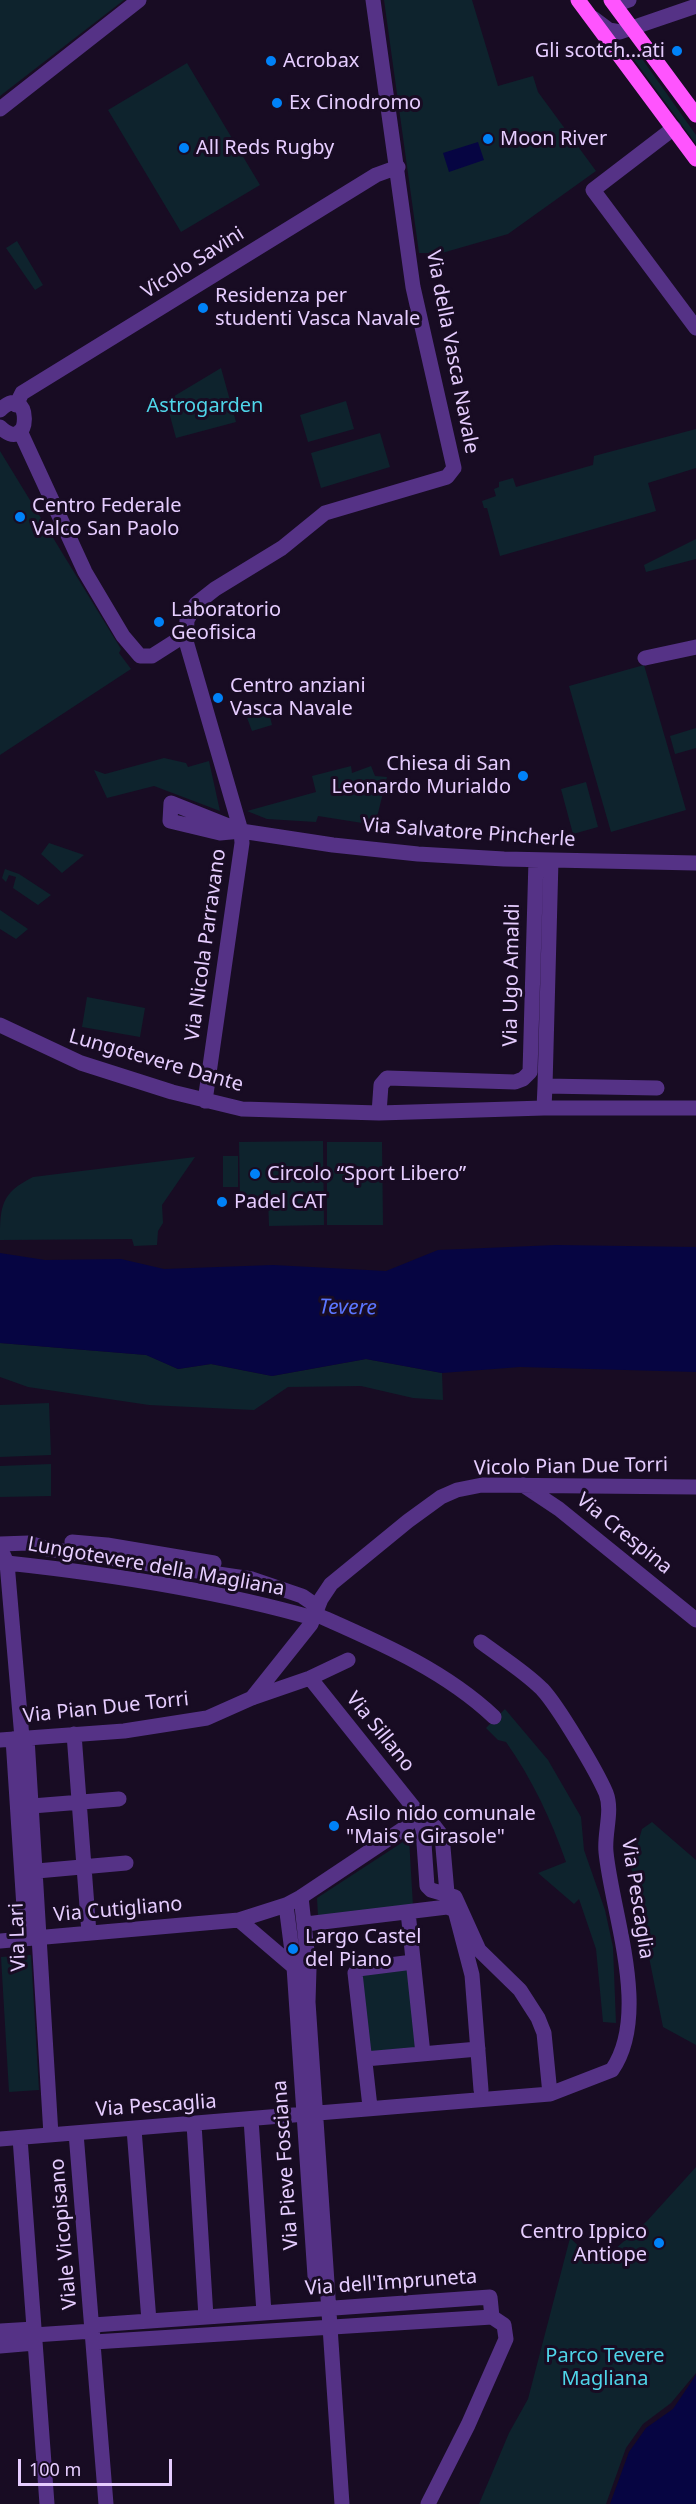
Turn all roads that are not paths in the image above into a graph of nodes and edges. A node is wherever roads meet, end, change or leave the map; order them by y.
1 (139, 0) edge
2 (373, 0) edge
3 (578, 0) edge
4 (619, 2) edge
5 (696, 6) edge
6 (589, 14) junction
7 (633, 28) junction
8 (0, 110) edge
9 (696, 113) edge
10 (674, 128) junction
11 (696, 159) edge
12 (398, 167) junction
13 (696, 328) edge
14 (16, 405) junction
15 (0, 410) edge
16 (0, 428) edge
17 (20, 431) junction
18 (185, 635) junction
19 (696, 647) edge
20 (645, 658) dead end
21 (241, 831) junction
22 (544, 860) junction
23 (696, 863) edge
24 (540, 959) junction
25 (0, 1025) edge
26 (545, 1086) junction
27 (657, 1088) dead end
28 (205, 1101) junction
29 (544, 1108) junction
30 (696, 1108) edge
31 (379, 1113) junction
32 (523, 1485) junction
33 (696, 1487) edge
34 (0, 1544) edge
35 (3, 1556) edge
36 (315, 1613) junction
37 (696, 1620) edge
38 (481, 1641) dead end
39 (348, 1660) dead end
40 (310, 1678) junction
41 (252, 1698) junction
42 (494, 1717) dead end
43 (74, 1734) junction
44 (16, 1738) edge
45 (119, 1799) dead end
46 (79, 1803) junction
47 (32, 1806) junction
48 (416, 1812) junction
49 (126, 1863) dead end
50 (84, 1866) junction
51 (37, 1871) junction
52 (301, 1897) junction
53 (286, 1905) junction
54 (408, 1912) junction
55 (239, 1920) junction
56 (306, 1924) junction
57 (89, 1933) junction
58 (38, 1938) junction
59 (0, 1941) edge
60 (413, 1962) junction
61 (302, 1968) junction
62 (478, 2049) junction
63 (423, 2054) junction
64 (365, 2059) junction
65 (481, 2090) dead end
66 (549, 2094) junction
67 (370, 2107) junction
68 (309, 2116) junction
69 (251, 2120) junction
70 (194, 2124) junction
71 (134, 2129) junction
72 (76, 2133) junction
73 (51, 2135) junction
74 (20, 2138) junction
75 (0, 2139) edge
76 (323, 2309) junction
77 (264, 2313) junction
78 (206, 2317) junction
79 (492, 2318) junction
80 (149, 2321) junction
81 (324, 2329) junction
82 (0, 2331) edge
83 (93, 2333) junction
84 (34, 2336) junction
85 (0, 2346) edge
86 (47, 2504) edge
87 (106, 2504) edge
88 (332, 2504) edge
89 (342, 2504) edge
90 (428, 2504) edge

1 - 8 street
2 - 12 street, Via della Vasca Navale
3 - 6 main road
4 - 7 main road
5 - 7 street
6 - 7 street
6 - 10 main road
7 - 9 main road
10 - 11 main road
10 - 13 street
12 - 14 street, Vicolo Savini
12 - 18 street, Via della Vasca Navale
14 - 15 street
14 - 17 street
16 - 17 street
17 - 18 street
18 - 21 street
19 - 20 street
21 - 22 street, Via Salvatore Pincherle
21 - 28 street, Via Nicola Parravano
22 - 23 street, Via Salvatore Pincherle
22 - 24 street, Via Ugo Amaldi
24 - 26 street, Via Ugo Amaldi
24 - 31 street, Via Ugo Amaldi
25 - 28 street, Lungotevere Dante
26 - 27 street
26 - 29 street
28 - 31 street, Lungotevere Dante
29 - 30 street, Lungotevere Dante
29 - 31 street, Lungotevere Dante
32 - 33 street, Vicolo Pian Due Torri
32 - 36 street, Vicolo Pian Due Torri
32 - 37 street, Via Crespina
34 - 36 street, Lungotevere della Magliana
35 - 36 street, Lungotevere della Magliana
35 - 44 street
36 - 41 street, Vicolo Pian Due Torri
36 - 42 street, Lungotevere della Magliana
38 - 66 street, Via Pescaglia
39 - 40 street, Via Pian Due Torri
40 - 41 street, Via Pian Due Torri
40 - 48 street, Via Sillano
41 - 43 street, Via Pian Due Torri
43 - 44 street, Via Pian Due Torri
43 - 46 street
44 - 47 street, Via Lari
44 - 58 street
45 - 46 street
46 - 47 street
46 - 50 street
47 - 51 street, Via Lari
48 - 52 street
48 - 66 street, Via Sillano
49 - 50 street
50 - 51 street
50 - 57 street
51 - 58 street, Via Lari
52 - 53 street
52 - 56 street
53 - 55 street
53 - 61 street
54 - 56 street
54 - 60 street
54 - 62 street
55 - 57 street, Via Cutigliano
55 - 61 street
56 - 61 street
57 - 58 street, Via Cutigliano
58 - 59 street, Via Cutigliano
58 - 73 street, Via Lari
60 - 63 street
60 - 64 street
61 - 68 street, Via Pieve Fosciana
62 - 63 street
62 - 65 street
63 - 64 street
64 - 67 street
66 - 67 street, Via Pescaglia
66 - 68 street, Via Pescaglia
67 - 68 street, Via Pescaglia
68 - 69 street, Via Pescaglia
68 - 76 street, Via Pieve Fosciana
69 - 70 street, Via Pescaglia
69 - 77 street
70 - 71 street, Via Pescaglia
70 - 78 street
71 - 72 street, Via Pescaglia
71 - 80 street
72 - 73 street, Via Pescaglia
72 - 83 street, Viale Vicopisano
73 - 74 street, Via Pescaglia
74 - 75 street, Via Pescaglia
74 - 84 street, Viale Vicopisano
76 - 77 street, Via dell'Impruneta
76 - 79 street, Via dell'Impruneta
76 - 81 street, Via Pieve Fosciana
77 - 78 street, Via dell'Impruneta
78 - 80 street, Via dell'Impruneta
79 - 81 street, Via dell'Impruneta
79 - 90 street
80 - 83 street, Via dell'Impruneta
81 - 83 street, Via dell'Impruneta
81 - 88 street, Via Pieve Fosciana
81 - 89 street, Via Pieve Fosciana
82 - 84 street, Via dell'Impruneta
83 - 84 street, Via dell'Impruneta
83 - 87 street, Viale Vicopisano
84 - 85 street, Via dell'Impruneta
84 - 86 street, Viale Vicopisano

